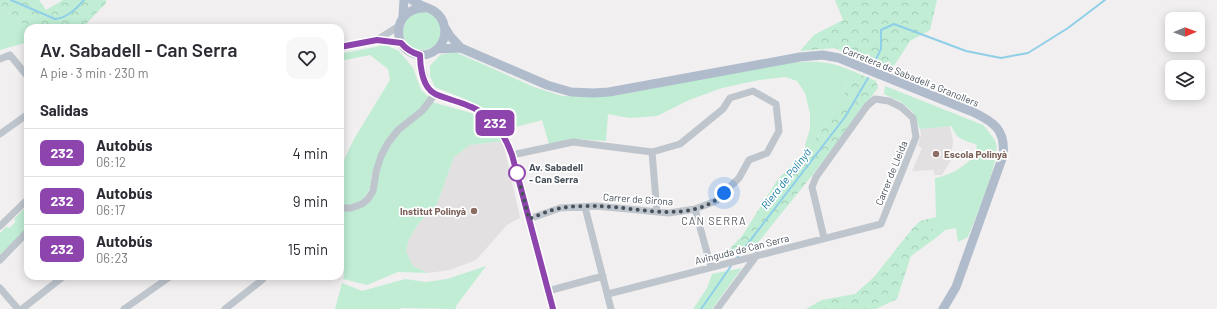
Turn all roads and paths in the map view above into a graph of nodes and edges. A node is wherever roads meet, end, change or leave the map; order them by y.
1 (404, 0) edge
2 (412, 0) edge
3 (424, 8) junction
4 (403, 16) junction
5 (399, 26) junction
6 (445, 28) junction
7 (377, 40) junction
8 (401, 43) junction
9 (344, 46) edge
10 (461, 48) junction
11 (437, 49) junction
12 (420, 55) junction
13 (0, 59) edge
14 (24, 72) edge
15 (435, 94) junction
16 (24, 117) edge
17 (0, 134) edge
18 (652, 152) junction
19 (512, 155) junction
20 (24, 203) edge
21 (585, 207) junction
22 (344, 208) edge
23 (695, 209) junction
24 (657, 212) junction
25 (529, 219) junction
26 (881, 224) joint
27 (0, 226) edge
28 (24, 235) edge
29 (824, 238) junction
30 (758, 255) junction
31 (0, 260) edge
32 (711, 267) junction
33 (603, 276) junction
34 (59, 280) edge
35 (164, 280) edge
36 (261, 280) edge
37 (548, 291) junction
38 (2, 293) edge
39 (608, 294) junction
40 (18, 309) edge
41 (22, 309) edge
42 (124, 309) edge
43 (225, 309) edge
44 (553, 309) edge
45 (611, 309) edge
46 (718, 309) edge
47 (943, 309) edge

1 - 4 main road
2 - 3 main road
3 - 4 main road
3 - 6 main road
4 - 5 main road
5 - 7 street
5 - 8 main road
6 - 10 main road, Carretera de Sabadell a Granollers
6 - 11 main road
7 - 8 street
7 - 9 street
8 - 12 main road
10 - 11 main road, Carretera de Sabadell a Granollers
10 - 47 main road, Carretera de Sabadell a Granollers
11 - 12 main road
12 - 15 street
13 - 14 street
15 - 19 street
15 - 22 street
16 - 17 street
18 - 19 street, Carrer de Girona
18 - 23 street, Carrer de Girona
18 - 24 street
19 - 25 street
20 - 27 street
21 - 24 street, Carrer de Girona
21 - 25 street, Carrer de Girona
21 - 33 street
23 - 24 street, Carrer de Girona
23 - 32 street
25 - 37 street
26 - 29 street, Avinguda de Can Serra
26 - 29 street, Carrer de Lleida
28 - 31 street
29 - 30 street, Avinguda de Can Serra
30 - 32 street, Avinguda de Can Serra
30 - 46 street
32 - 39 street, Avinguda de Can Serra
33 - 37 street
33 - 39 street
34 - 41 street
35 - 42 street
36 - 43 street
37 - 44 street
38 - 40 street
39 - 45 street

